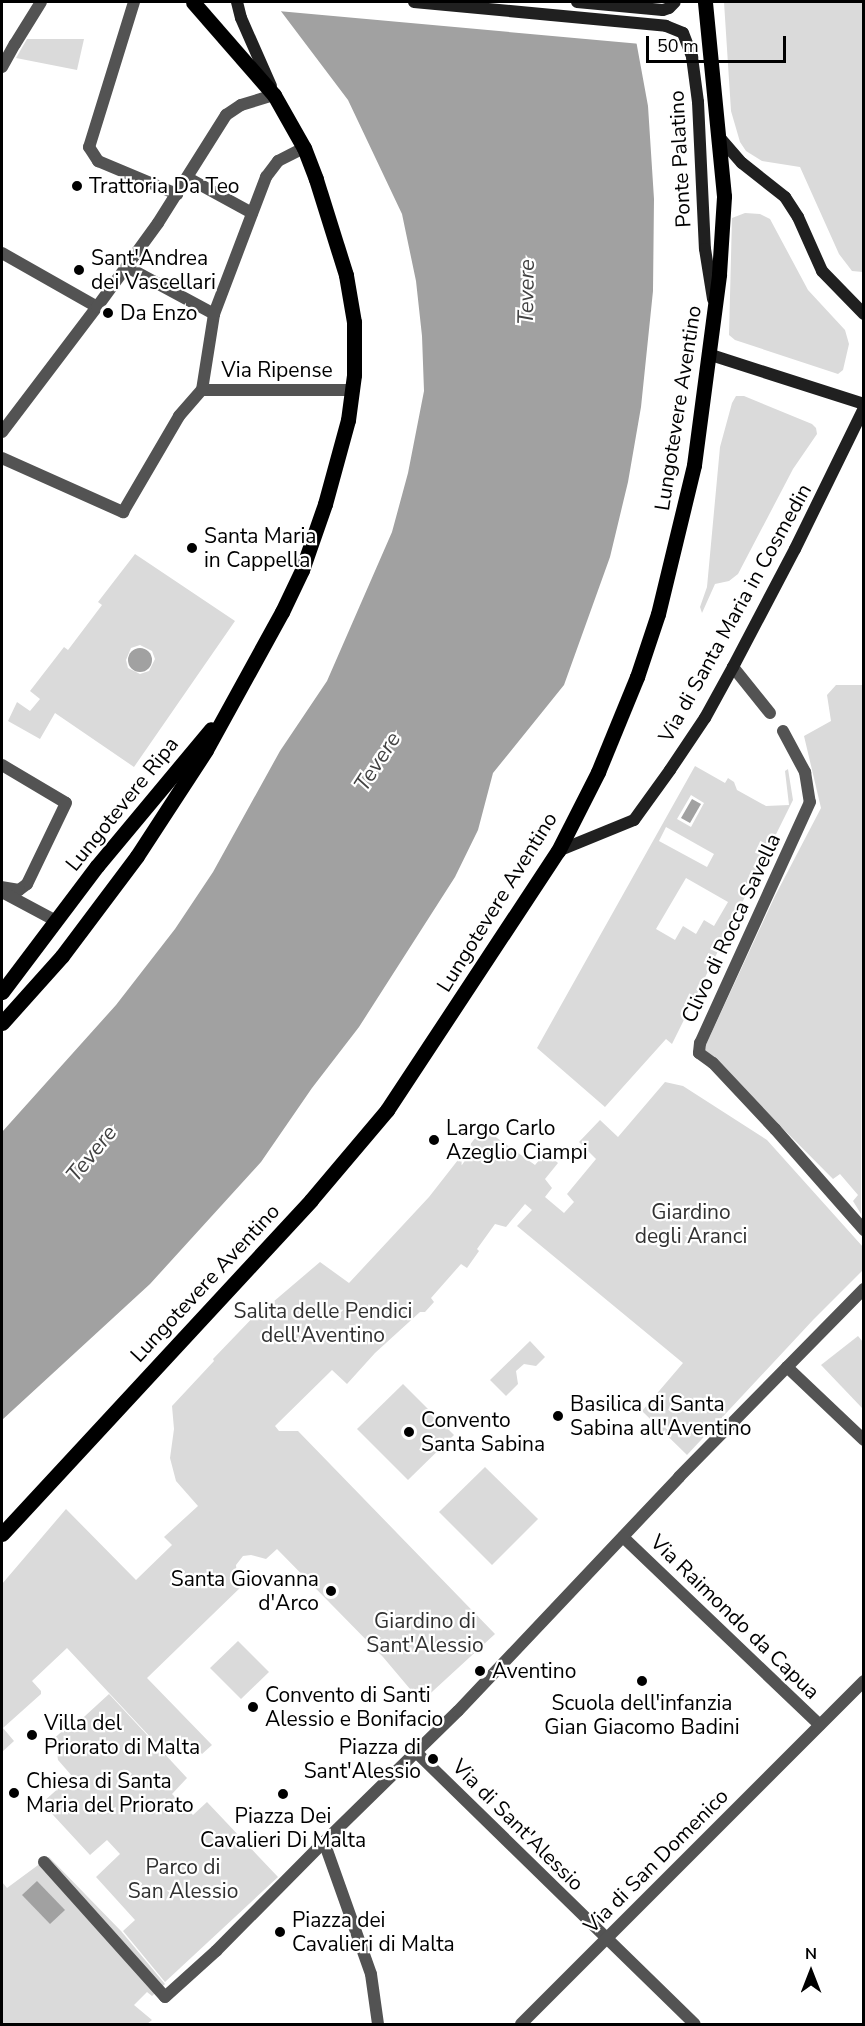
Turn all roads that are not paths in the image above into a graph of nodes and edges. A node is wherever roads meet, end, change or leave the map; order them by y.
1 (41, 2) edge
2 (134, 2) edge
3 (193, 2) edge
4 (237, 2) edge
5 (414, 2) edge
6 (578, 2) edge
7 (675, 2) edge
8 (705, 2) edge
9 (2, 67) edge
10 (274, 95) junction
11 (720, 138) junction
12 (304, 148) junction
13 (188, 178) junction
14 (177, 194) junction
15 (252, 213) junction
16 (2, 253) edge
17 (127, 267) junction
18 (715, 304) junction
19 (97, 307) junction
20 (214, 314) junction
21 (864, 314) edge
22 (708, 354) junction
23 (202, 390) junction
24 (353, 390) junction
25 (864, 406) edge
26 (2, 432) edge
27 (2, 458) edge
28 (733, 667) junction
29 (770, 713) dead end
30 (224, 716) junction
31 (783, 731) dead end
32 (2, 765) edge
33 (558, 851) junction
34 (2, 886) edge
35 (2, 892) edge
36 (56, 921) junction
37 (2, 992) edge
38 (2, 1023) edge
39 (864, 1230) edge
40 (864, 1289) edge
41 (787, 1367) junction
42 (864, 1440) edge
43 (2, 1534) edge
44 (623, 1537) junction
45 (864, 1681) edge
46 (820, 1725) junction
47 (417, 1753) junction
48 (324, 1842) junction
49 (44, 1862) dead end
50 (606, 1939) junction
51 (378, 2025) edge
52 (521, 2025) edge
53 (695, 2025) edge

1 - 9 street
2 - 14 street
3 - 10 main road, Lungotevere Ripa
4 - 10 main road
5 - 18 main road, Ponte Palatino
6 - 7 main road
8 - 11 main road, Lungotevere Aventino
10 - 12 main road, Lungotevere Ripa
10 - 13 street
11 - 18 main road, Lungotevere Aventino
11 - 21 main road
12 - 15 street
12 - 24 main road, Lungotevere Ripa
13 - 14 street
13 - 15 street
14 - 17 street
15 - 20 street
16 - 19 street
17 - 19 street
17 - 20 street
18 - 22 main road, Lungotevere Aventino
19 - 26 street
20 - 23 street
22 - 25 main road
22 - 33 main road, Lungotevere Aventino
23 - 24 street, Via Ripense
23 - 27 street
24 - 30 main road, Lungotevere Ripa
25 - 28 main road, Via di Santa Maria in Cosmedin
28 - 29 street
28 - 33 main road, Via di Santa Maria in Cosmedin
30 - 36 main road, Lungotevere Ripa
30 - 38 main road, Lungotevere Ripa
31 - 39 street, Clivo di Rocca Savella
32 - 34 street
33 - 43 main road, Lungotevere Aventino
35 - 36 street
36 - 37 main road, Lungotevere Ripa
40 - 41 street
41 - 42 street
41 - 44 street
44 - 46 street, Via Raimondo da Capua
44 - 47 street
45 - 46 street, Via di San Domenico
46 - 50 street, Via di San Domenico
47 - 48 street
47 - 50 street, Via di Sant'Alessio
48 - 49 street
48 - 51 street
50 - 52 street, Via di San Domenico
50 - 53 street, Via di Sant'Alessio

